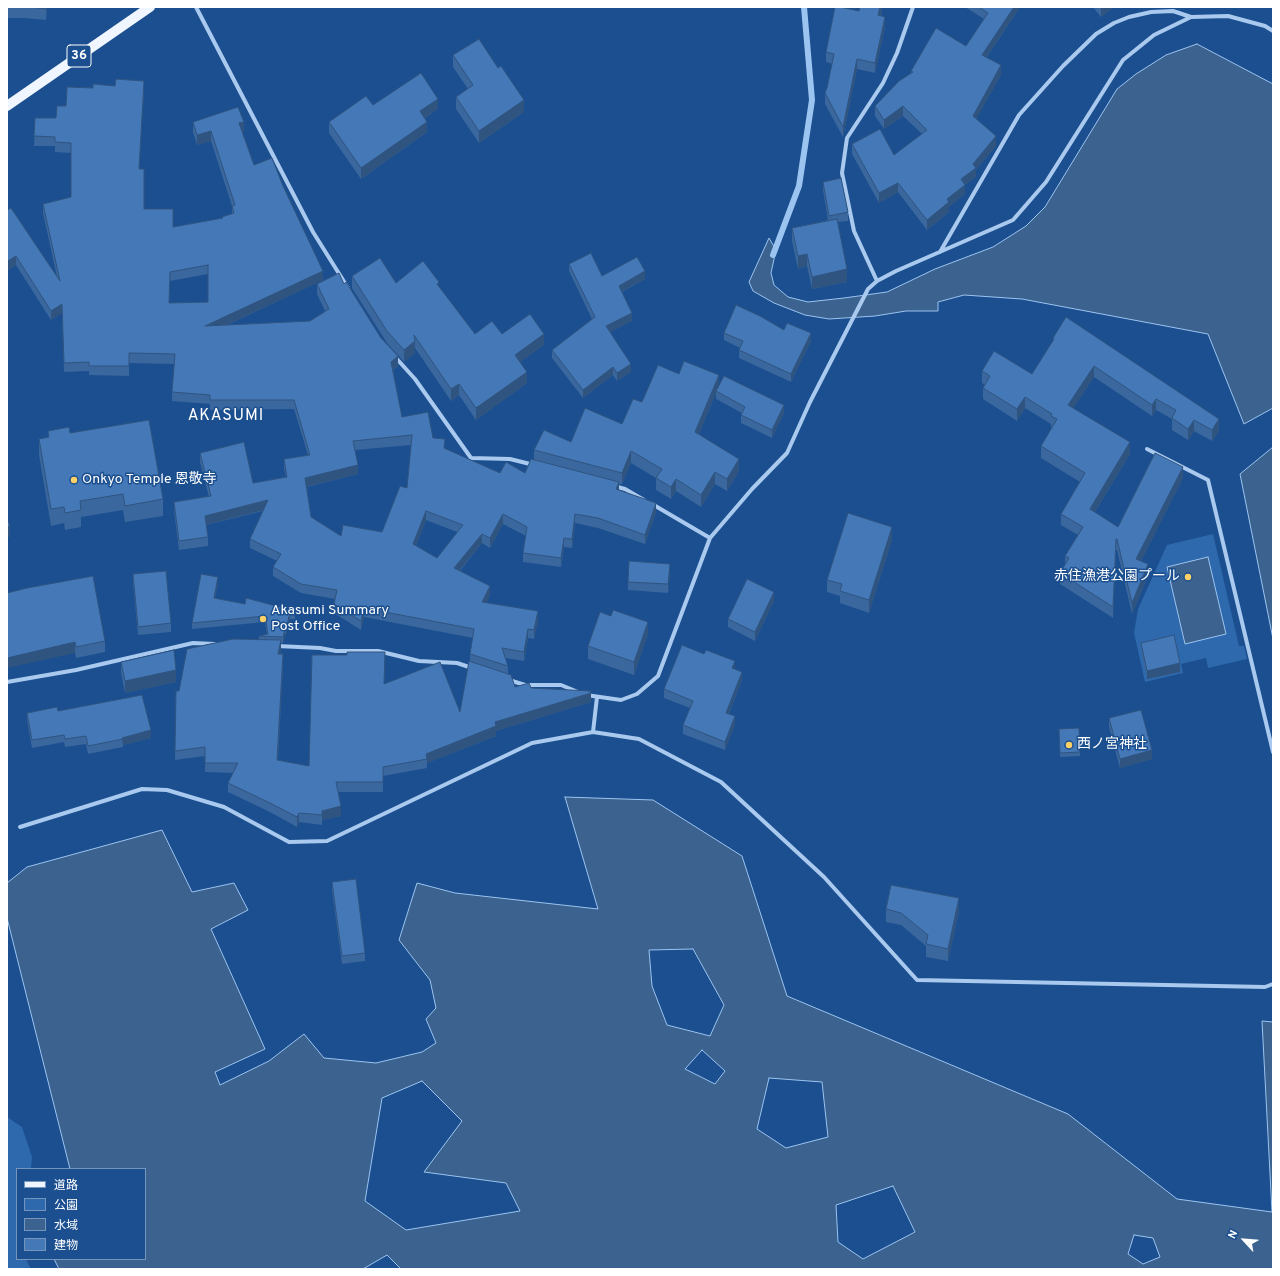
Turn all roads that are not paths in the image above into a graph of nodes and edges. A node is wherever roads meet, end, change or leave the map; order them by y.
1 (150, 7) edge
2 (196, 7) edge
3 (913, 7) edge
4 (1190, 17) junction
5 (1273, 31) edge
6 (7, 106) edge
7 (940, 252) junction
8 (877, 281) junction
9 (350, 290) edge
10 (394, 356) edge
11 (1147, 448) dead end
12 (541, 467) edge
13 (610, 485) edge
14 (710, 538) junction
15 (216, 644) edge
16 (272, 646) edge
17 (479, 670) edge
18 (502, 678) edge
19 (7, 682) edge
20 (597, 697) junction
21 (593, 732) junction
22 (1273, 752) edge
23 (20, 827) dead end
24 (1273, 984) edge

1 - 6 main road, 36
2 - 9 street
3 - 8 street
4 - 5 street
4 - 7 street
4 - 7 street
7 - 8 street
8 - 14 street
10 - 12 street
11 - 22 street
13 - 14 street
14 - 20 street
15 - 19 street
16 - 17 street
18 - 20 street
20 - 21 street
21 - 23 street
21 - 24 street

